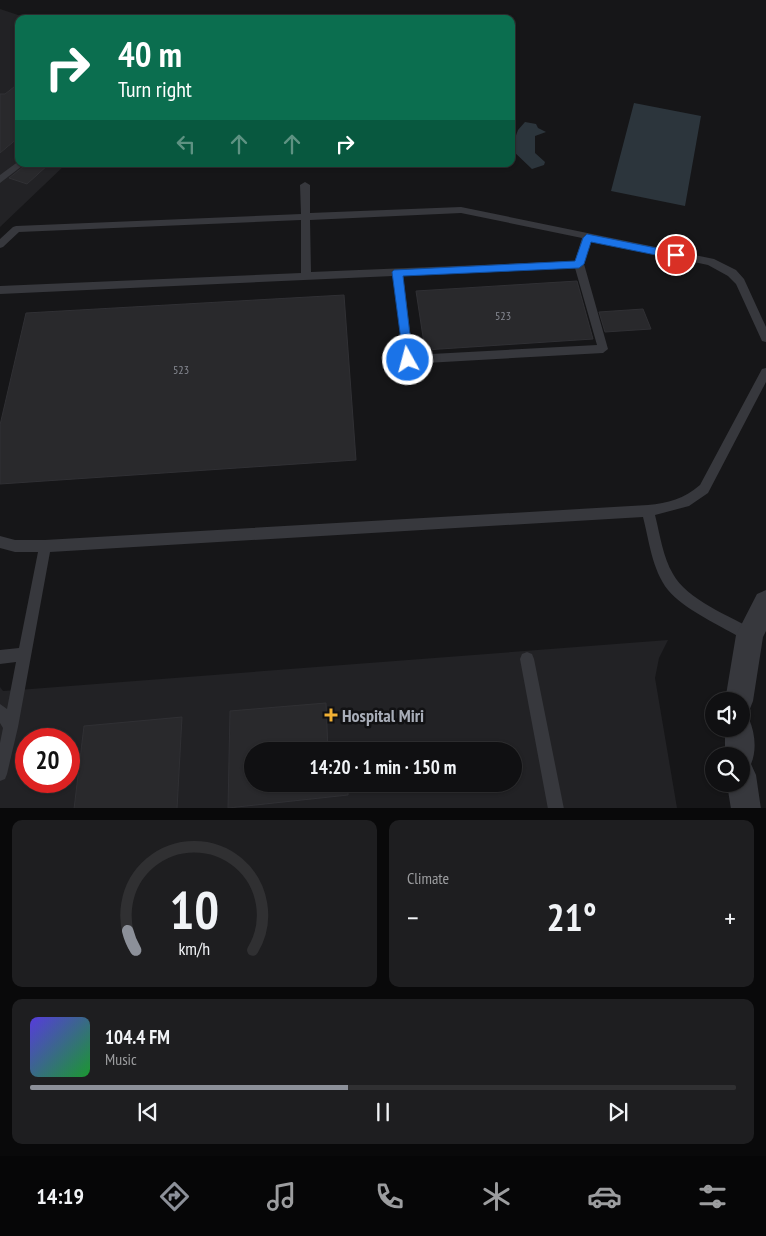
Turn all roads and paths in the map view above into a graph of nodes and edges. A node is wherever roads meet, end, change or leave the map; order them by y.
1 (15, 167) edge
2 (0, 180) edge
3 (305, 185) dead end
4 (305, 216) junction
5 (587, 238) junction
6 (0, 245) edge
7 (579, 264) junction
8 (398, 272) junction
9 (306, 276) junction
10 (0, 290) edge
11 (766, 338) edge
12 (766, 372) edge
13 (648, 511) junction
14 (0, 542) edge
15 (45, 546) junction
16 (766, 603) edge
17 (750, 635) junction
18 (24, 654) junction
19 (0, 657) edge
20 (527, 658) dead end
21 (740, 692) edge
22 (0, 711) edge
23 (12, 726) junction
24 (0, 774) edge
25 (742, 792) edge
26 (556, 808) edge
27 (746, 808) edge

1 - 2 lane
3 - 4 lane
4 - 5 lane
4 - 6 lane
4 - 9 lane
5 - 7 lane
5 - 11 lane
7 - 8 lane
7 - 8 lane
8 - 9 lane
9 - 10 lane
12 - 13 lane
13 - 15 lane
13 - 17 lane
14 - 15 lane
15 - 18 lane
16 - 17 street
17 - 21 street
18 - 19 lane
18 - 23 lane
20 - 26 lane
22 - 23 lane
23 - 24 lane
25 - 27 street

